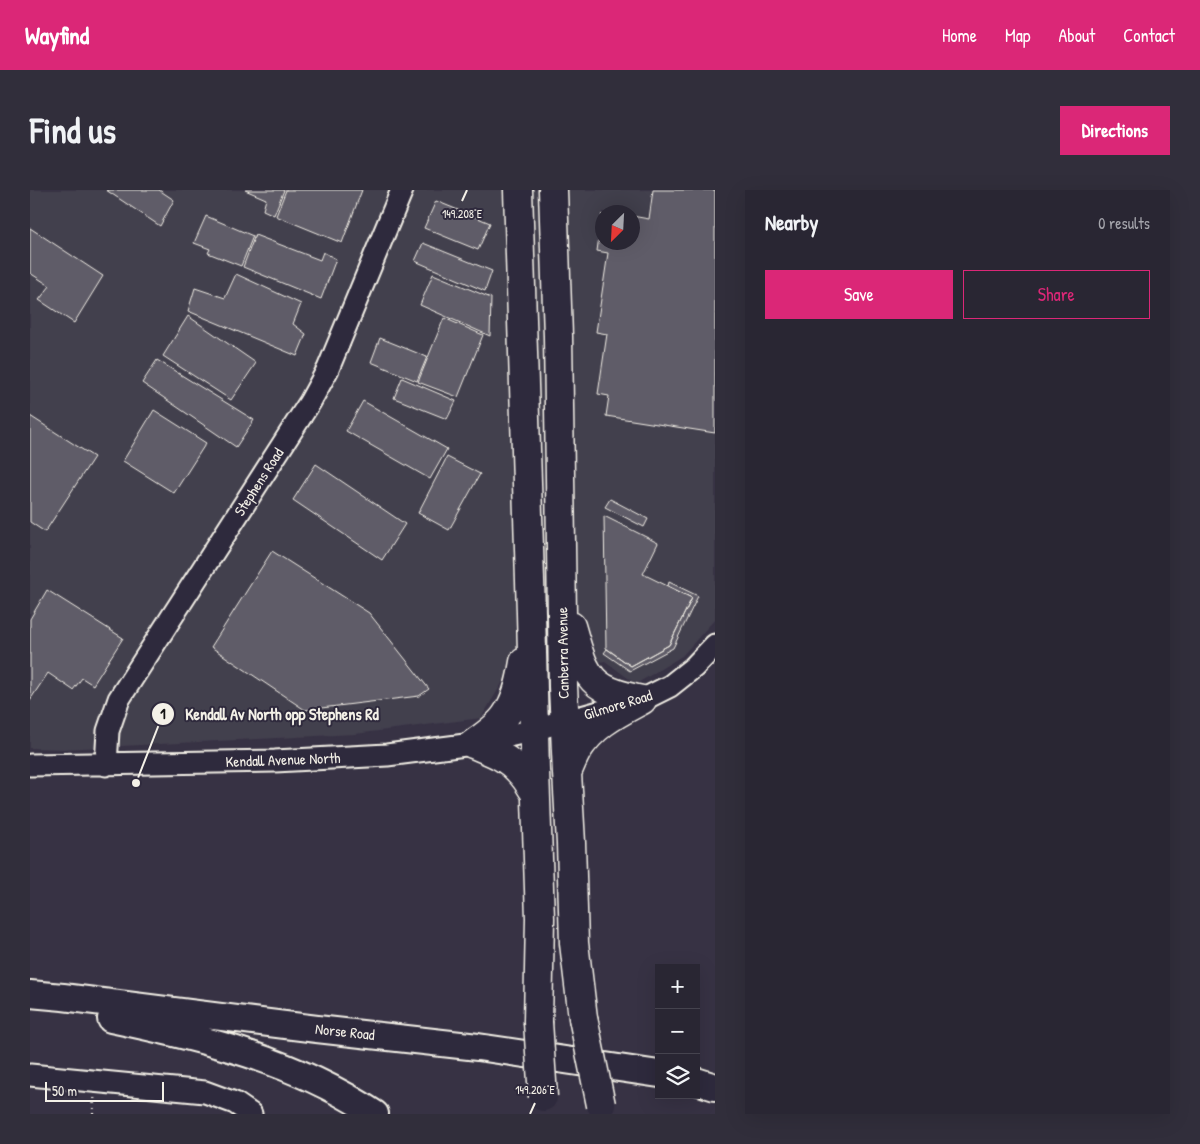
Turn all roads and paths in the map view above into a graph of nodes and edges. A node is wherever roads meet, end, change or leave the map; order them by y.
1 (402, 190) edge
2 (518, 190) edge
3 (553, 190) edge
4 (562, 596) junction
5 (531, 613) junction
6 (715, 645) edge
7 (642, 700) junction
8 (565, 720) junction
9 (534, 730) junction
10 (472, 744) junction
11 (106, 764) junction
12 (30, 765) edge
13 (566, 773) junction
14 (529, 778) junction
15 (30, 994) edge
16 (30, 1002) edge
17 (655, 1073) edge
18 (30, 1075) edge
19 (700, 1082) edge
20 (715, 1087) edge
21 (544, 1105) edge
22 (602, 1109) edge
23 (251, 1114) edge
24 (375, 1114) edge

1 - 11 street, Stephens Road
2 - 5 highway, Canberra Avenue
3 - 4 highway, Canberra Avenue
4 - 7 highway
4 - 8 highway, Canberra Avenue
5 - 9 highway, Canberra Avenue
5 - 10 highway
6 - 7 street, Gilmore Road
7 - 8 street, Gilmore Road
7 - 13 highway
8 - 9 street, Gilmore Road
8 - 13 highway, Canberra Avenue
9 - 10 street, Kendall Avenue North
9 - 14 highway, Canberra Avenue
10 - 11 street, Kendall Avenue North
10 - 14 highway
11 - 12 street, Kendall Avenue North
13 - 22 highway, Canberra Avenue, bridge
14 - 21 highway, Canberra Avenue, bridge
15 - 17 main road, Norse Road
16 - 24 main road
18 - 23 street
19 - 20 main road

